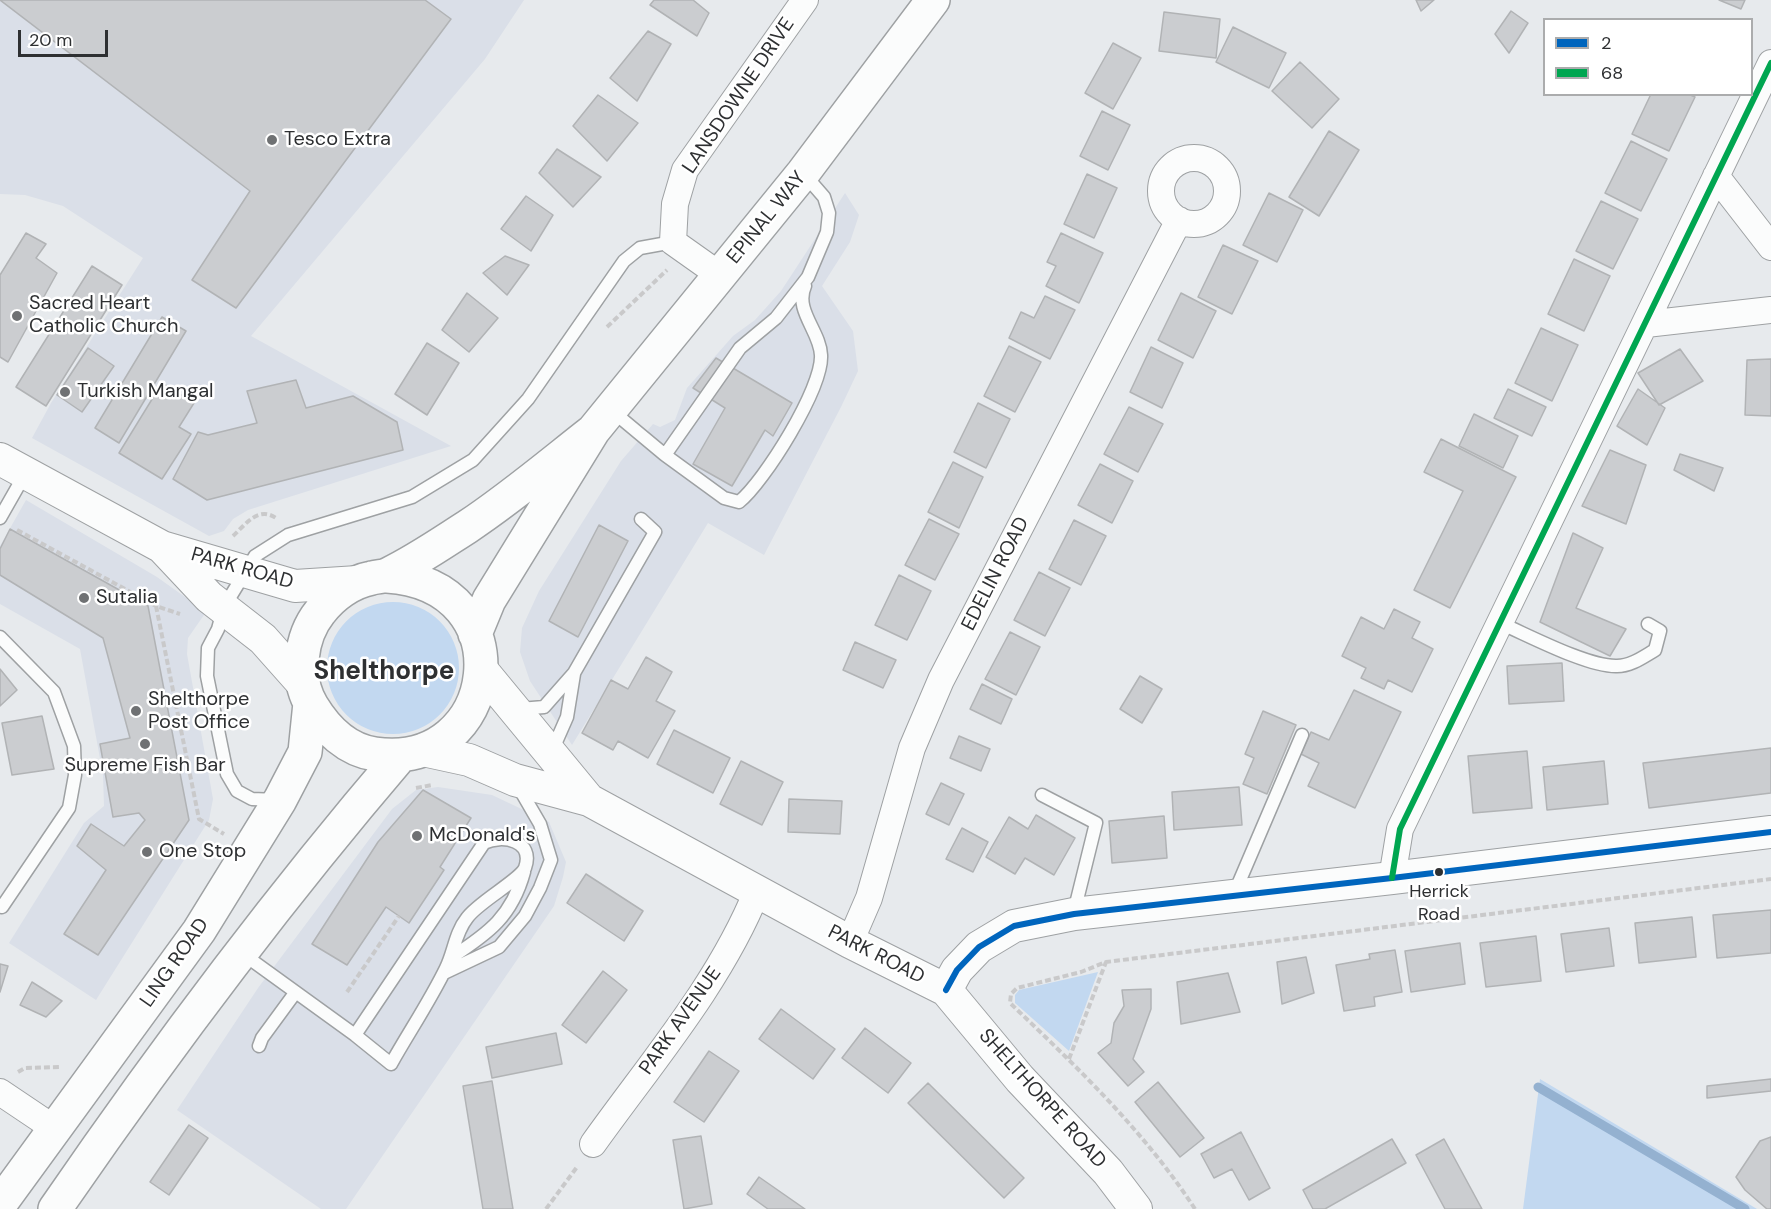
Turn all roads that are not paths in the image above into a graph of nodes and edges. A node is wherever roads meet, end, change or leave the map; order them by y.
1 (805, 0) edge
2 (933, 0) edge
3 (1771, 63) edge
4 (803, 174) junction
5 (1716, 176) junction
6 (1179, 220) dead end
7 (673, 242) junction
8 (1771, 247) edge
9 (721, 276) junction
10 (808, 277) junction
11 (1771, 310) edge
12 (1646, 324) junction
13 (602, 421) junction
14 (665, 454) junction
15 (12, 466) edge
16 (1, 515) edge
17 (641, 519) dead end
18 (162, 547) junction
19 (245, 573) junction
20 (372, 579) junction
21 (224, 607) junction
22 (1500, 622) junction
23 (1648, 624) dead end
24 (475, 634) junction
25 (0, 637) edge
26 (482, 669) junction
27 (574, 673) junction
28 (307, 694) junction
29 (515, 709) junction
30 (1302, 735) dead end
31 (412, 753) junction
32 (556, 760) junction
33 (514, 780) junction
34 (1042, 795) dead end
35 (280, 800) junction
36 (589, 800) junction
37 (1771, 831) edge
38 (525, 868) junction
39 (1392, 878) junction
40 (757, 891) junction
41 (1233, 895) junction
42 (2, 907) dead end
43 (1074, 914) junction
44 (850, 942) junction
45 (240, 952) junction
46 (452, 957) junction
47 (444, 973) junction
48 (946, 990) junction
49 (295, 993) junction
50 (355, 1035) junction
51 (259, 1046) dead end
52 (1, 1093) edge
53 (55, 1129) junction
54 (593, 1144) road end
55 (0, 1204) edge
56 (55, 1209) edge
57 (1136, 1209) edge

1 - 7 street, LANSDOWNE DRIVE
2 - 4 main road, EPINAL WAY
3 - 5 street
4 - 9 main road, EPINAL WAY
4 - 10 lane
5 - 8 street
5 - 12 street
6 - 44 street, EDELIN ROAD
7 - 9 street
7 - 19 lane
9 - 13 main road, EPINAL WAY
10 - 14 lane
10 - 14 lane
11 - 12 street
12 - 22 street
13 - 14 lane
13 - 20 main road, EPINAL WAY
13 - 24 main road, EPINAL WAY
15 - 16 lane
15 - 18 street, PARK ROAD
17 - 27 lane
18 - 19 street, PARK ROAD
18 - 21 street, PARK ROAD
19 - 20 street, PARK ROAD
19 - 21 lane
20 - 24 main road
20 - 28 main road
21 - 28 street, PARK ROAD
21 - 35 lane
22 - 23 lane
22 - 39 street
24 - 26 main road
25 - 42 lane
26 - 29 street, PARK ROAD
26 - 31 main road
27 - 29 lane
27 - 32 lane
28 - 31 main road
28 - 35 main road, LING ROAD
29 - 32 street, PARK ROAD
30 - 41 lane
31 - 33 street, PARK ROAD
31 - 45 main road
32 - 36 street, PARK ROAD
33 - 36 street, PARK ROAD
33 - 47 lane
34 - 43 lane
35 - 53 main road, LING ROAD
36 - 40 street, PARK ROAD
37 - 39 street, PARK ROAD
38 - 46 lane
38 - 46 lane
38 - 50 lane
39 - 41 street, PARK ROAD
40 - 44 street, PARK ROAD
40 - 54 street, PARK AVENUE
41 - 43 street, PARK ROAD
43 - 48 street, PARK ROAD
44 - 48 street, PARK ROAD
45 - 49 lane
45 - 56 main road
46 - 47 lane
47 - 50 lane
48 - 57 street, SHELTHORPE ROAD
49 - 50 lane
49 - 51 lane
52 - 53 street
53 - 55 main road, LING ROAD

